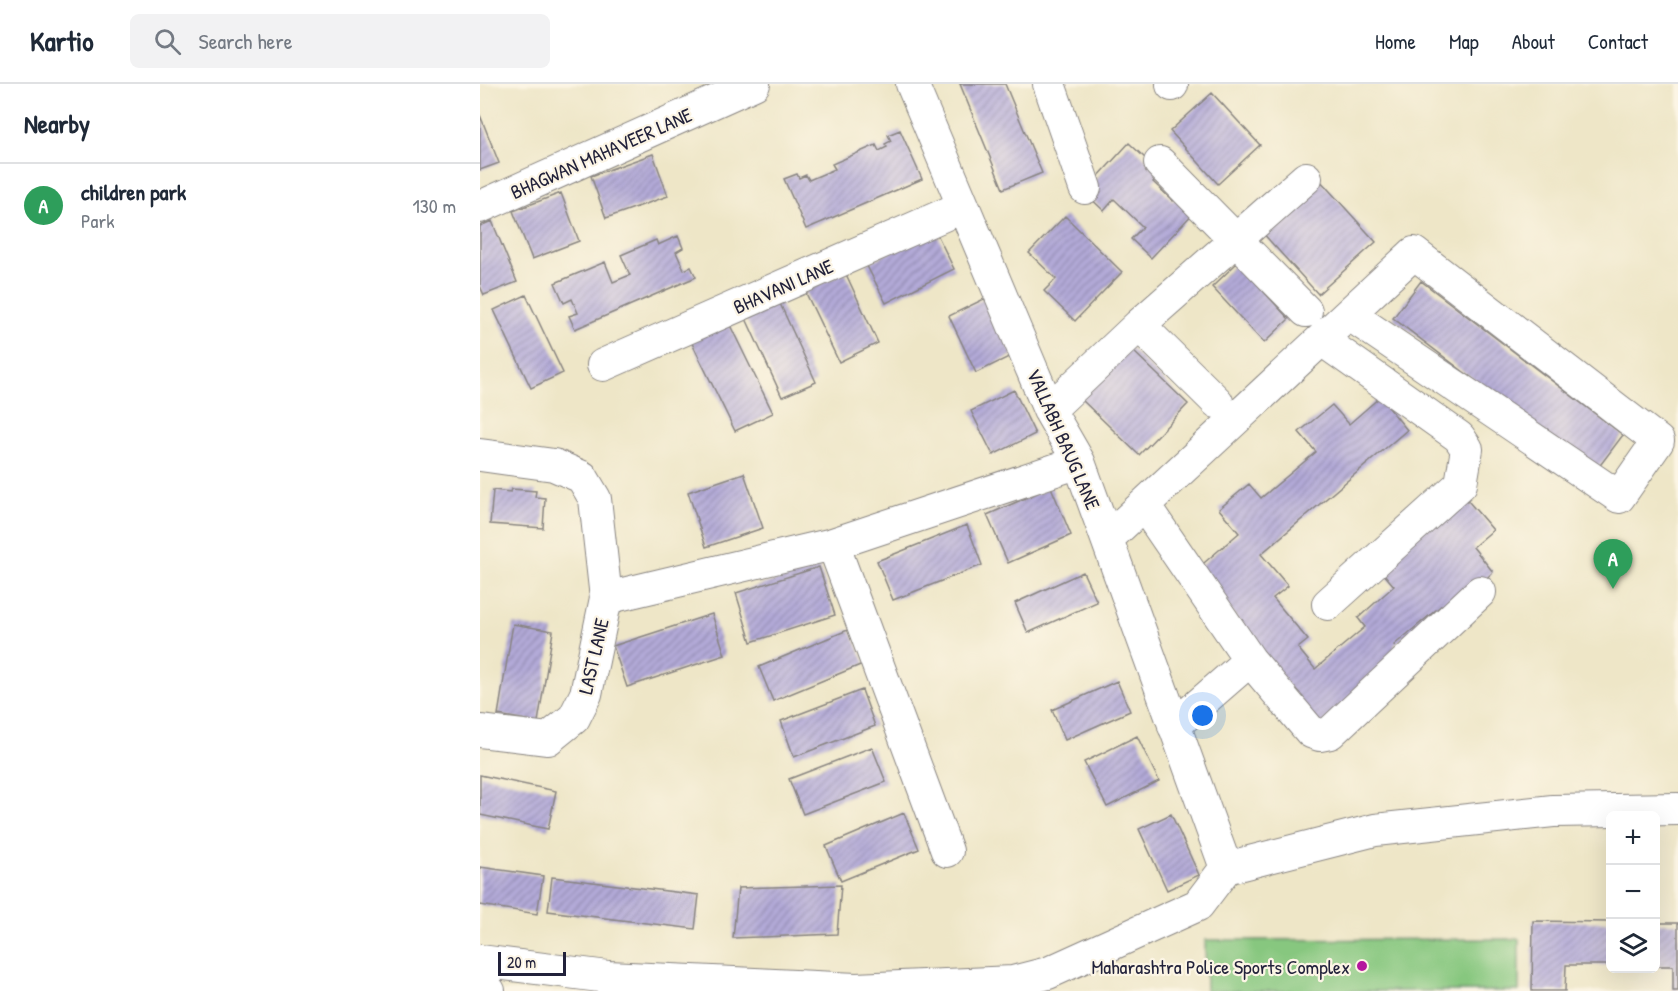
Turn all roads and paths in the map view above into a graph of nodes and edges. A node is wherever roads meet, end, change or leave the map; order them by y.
1 (754, 84) edge
2 (912, 84) edge
3 (1049, 84) edge
4 (1160, 163) dead end
5 (1306, 178) dead end
6 (1085, 188) dead end
7 (480, 207) edge
8 (962, 207) junction
9 (1235, 239) junction
10 (1306, 311) dead end
11 (1350, 315) junction
12 (1139, 326) junction
13 (1322, 340) junction
14 (603, 365) dead end
15 (1217, 402) dead end
16 (1049, 410) junction
17 (480, 454) edge
18 (1079, 462) junction
19 (1144, 505) junction
20 (1107, 539) junction
21 (833, 544) junction
22 (1480, 591) dead end
23 (606, 598) junction
24 (1328, 604) dead end
25 (1250, 660) junction
26 (1174, 726) junction
27 (480, 731) edge
28 (1678, 809) edge
29 (947, 851) dead end
30 (1226, 868) junction
31 (480, 961) edge
32 (608, 984) edge
33 (1011, 987) edge
34 (797, 988) edge
35 (480, 990) edge
36 (489, 991) edge

1 - 7 street, BHAGWAN MAHAVEER LANE
2 - 8 street, VALLABH BAUG LANE
3 - 6 street
4 - 9 street
5 - 9 street
8 - 14 street, BHAVANI LANE
8 - 16 street, VALLABH BAUG LANE
9 - 10 street
9 - 12 street
11 - 11 street
11 - 13 street
12 - 15 street
12 - 16 street
13 - 19 street
13 - 24 street
16 - 18 street, VALLABH BAUG LANE
17 - 23 street, LAST LANE
18 - 20 street, VALLABH BAUG LANE
18 - 21 street
19 - 20 street
19 - 25 street
20 - 26 street, VALLABH BAUG LANE
21 - 23 street
21 - 29 street
22 - 25 street
23 - 27 street, LAST LANE
25 - 26 street
26 - 30 street, VALLABH BAUG LANE
28 - 30 street
30 - 33 street
31 - 32 street
32 - 34 street
33 - 34 street
35 - 36 street

